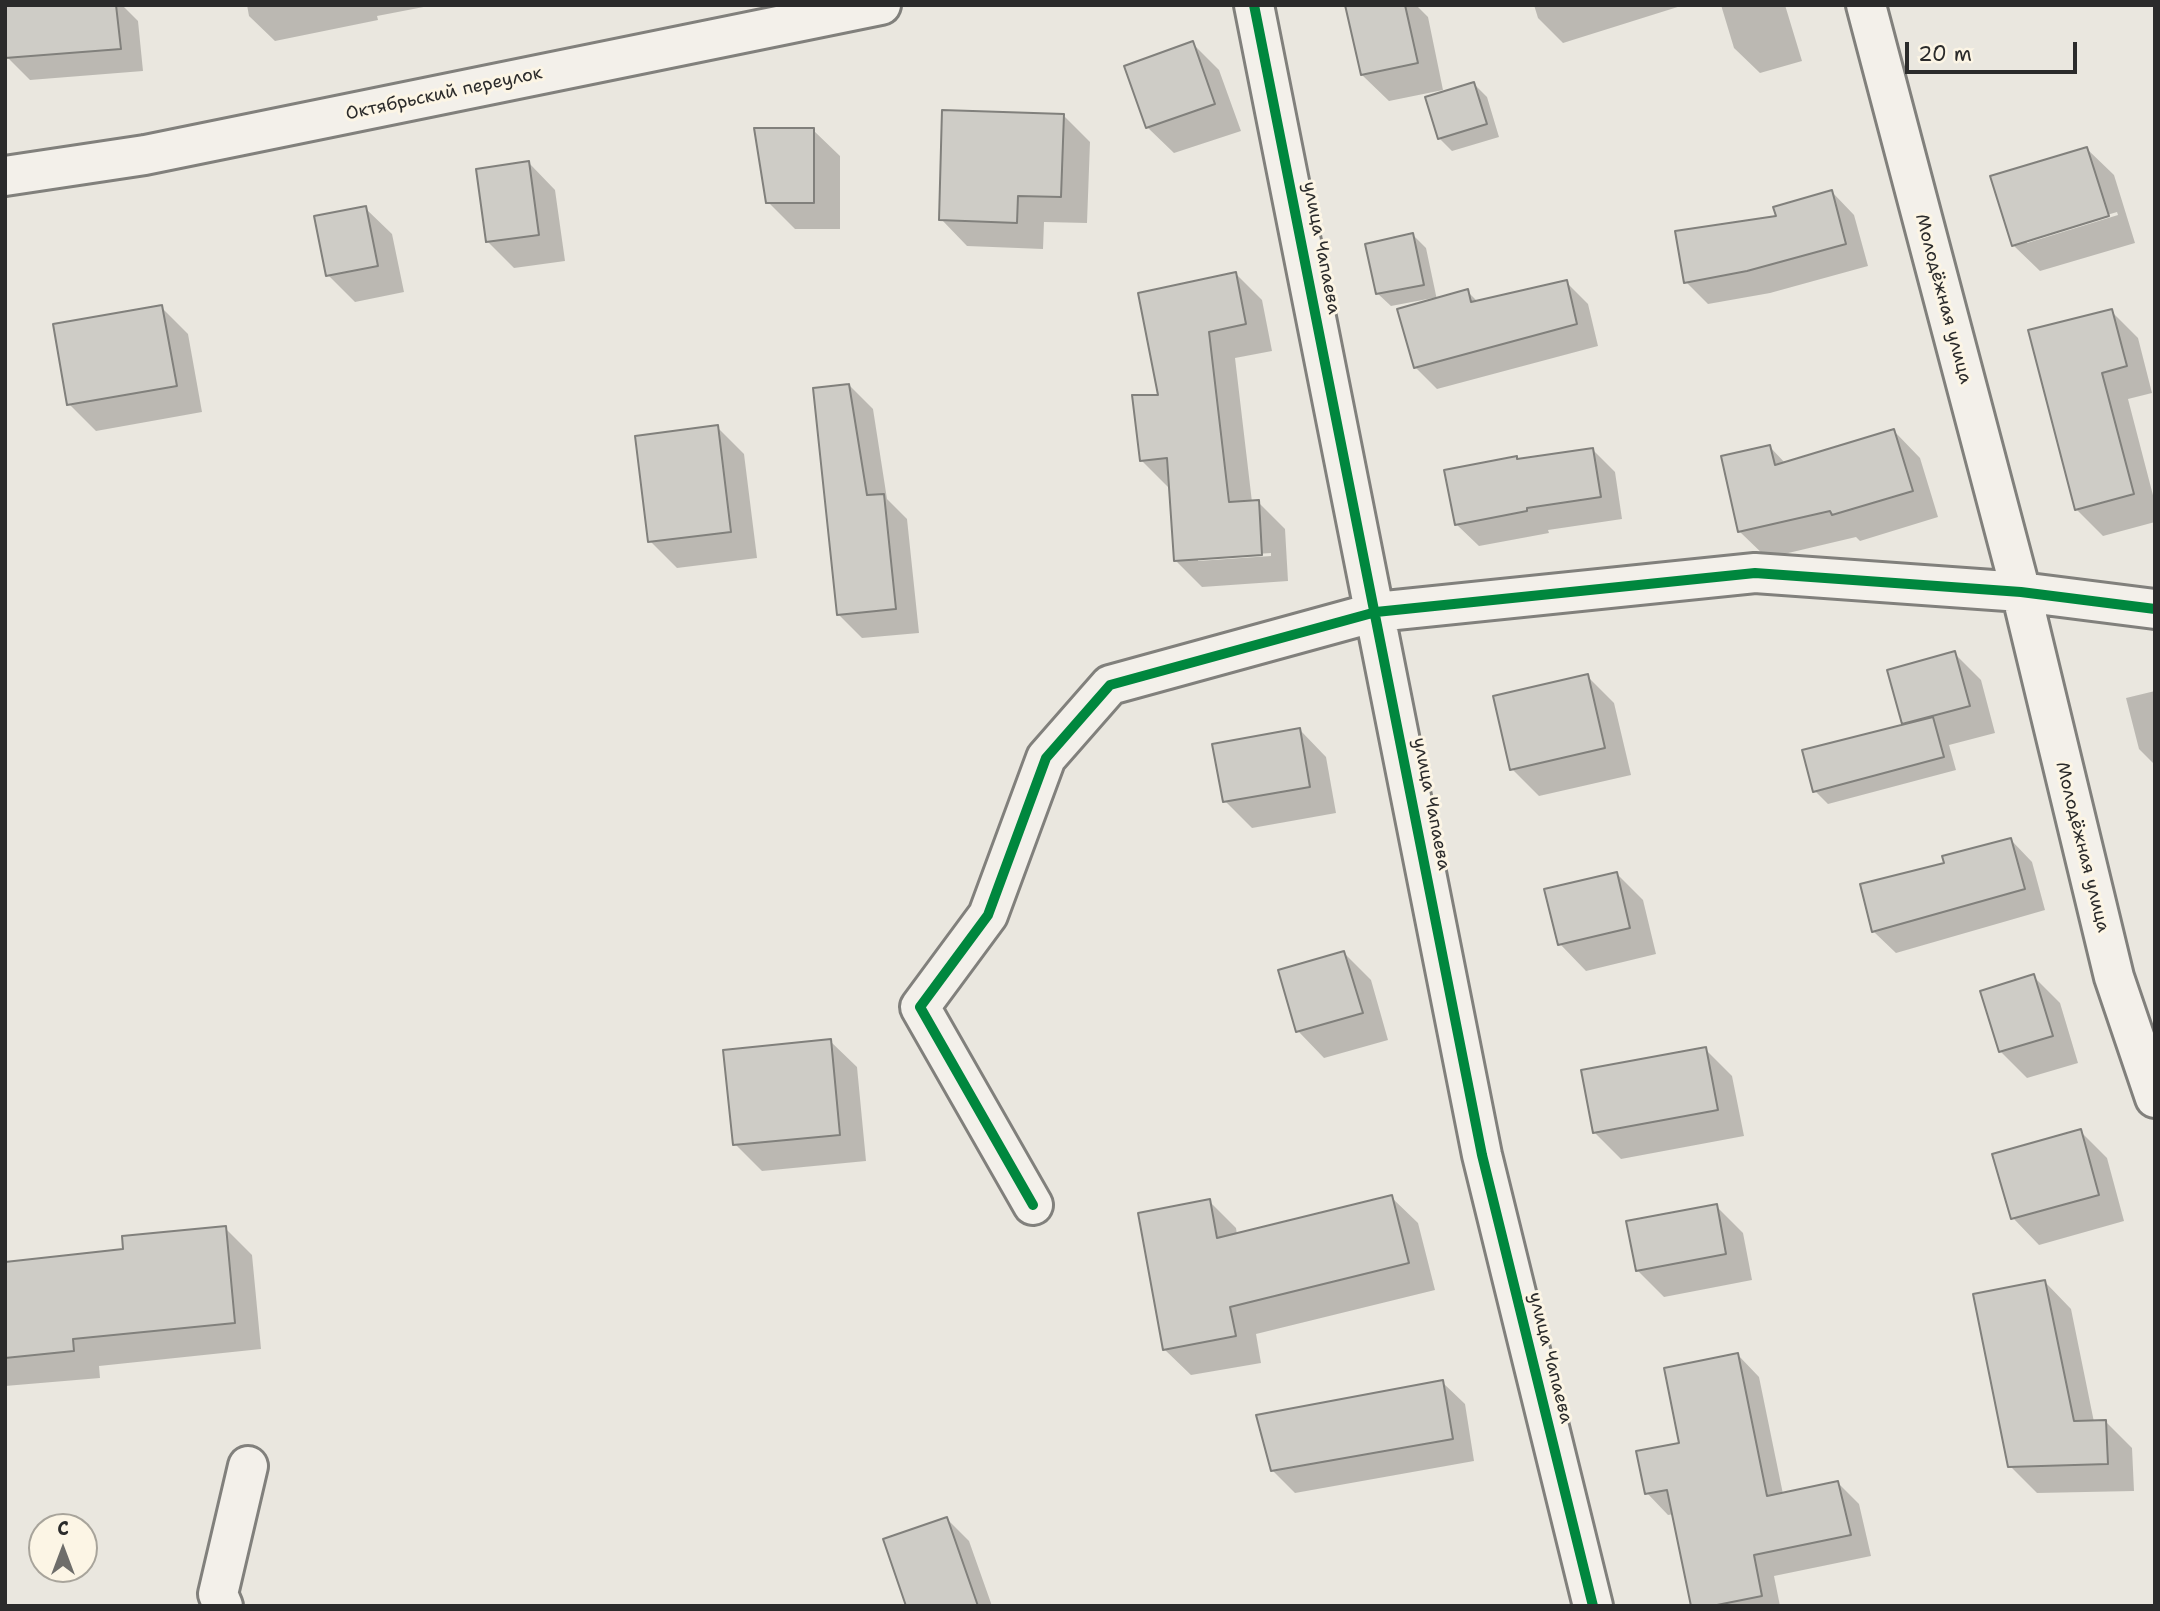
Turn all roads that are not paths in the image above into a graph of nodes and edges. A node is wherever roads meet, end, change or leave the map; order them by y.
1 (881, 5) edge
2 (1254, 5) edge
3 (1866, 5) edge
4 (5, 176) edge
5 (2021, 592) junction
6 (2155, 610) edge
7 (1376, 612) junction
8 (2155, 1098) edge
9 (1033, 1205) dead end
10 (248, 1466) dead end
11 (223, 1606) edge
12 (1594, 1606) edge

1 - 4 street, Октябрьский переулок
2 - 7 street, улица Чапаева
3 - 5 street, Молодёжная улица
5 - 6 street
5 - 7 street
5 - 8 street, Молодёжная улица
7 - 9 street
7 - 12 street, улица Чапаева
10 - 11 street

